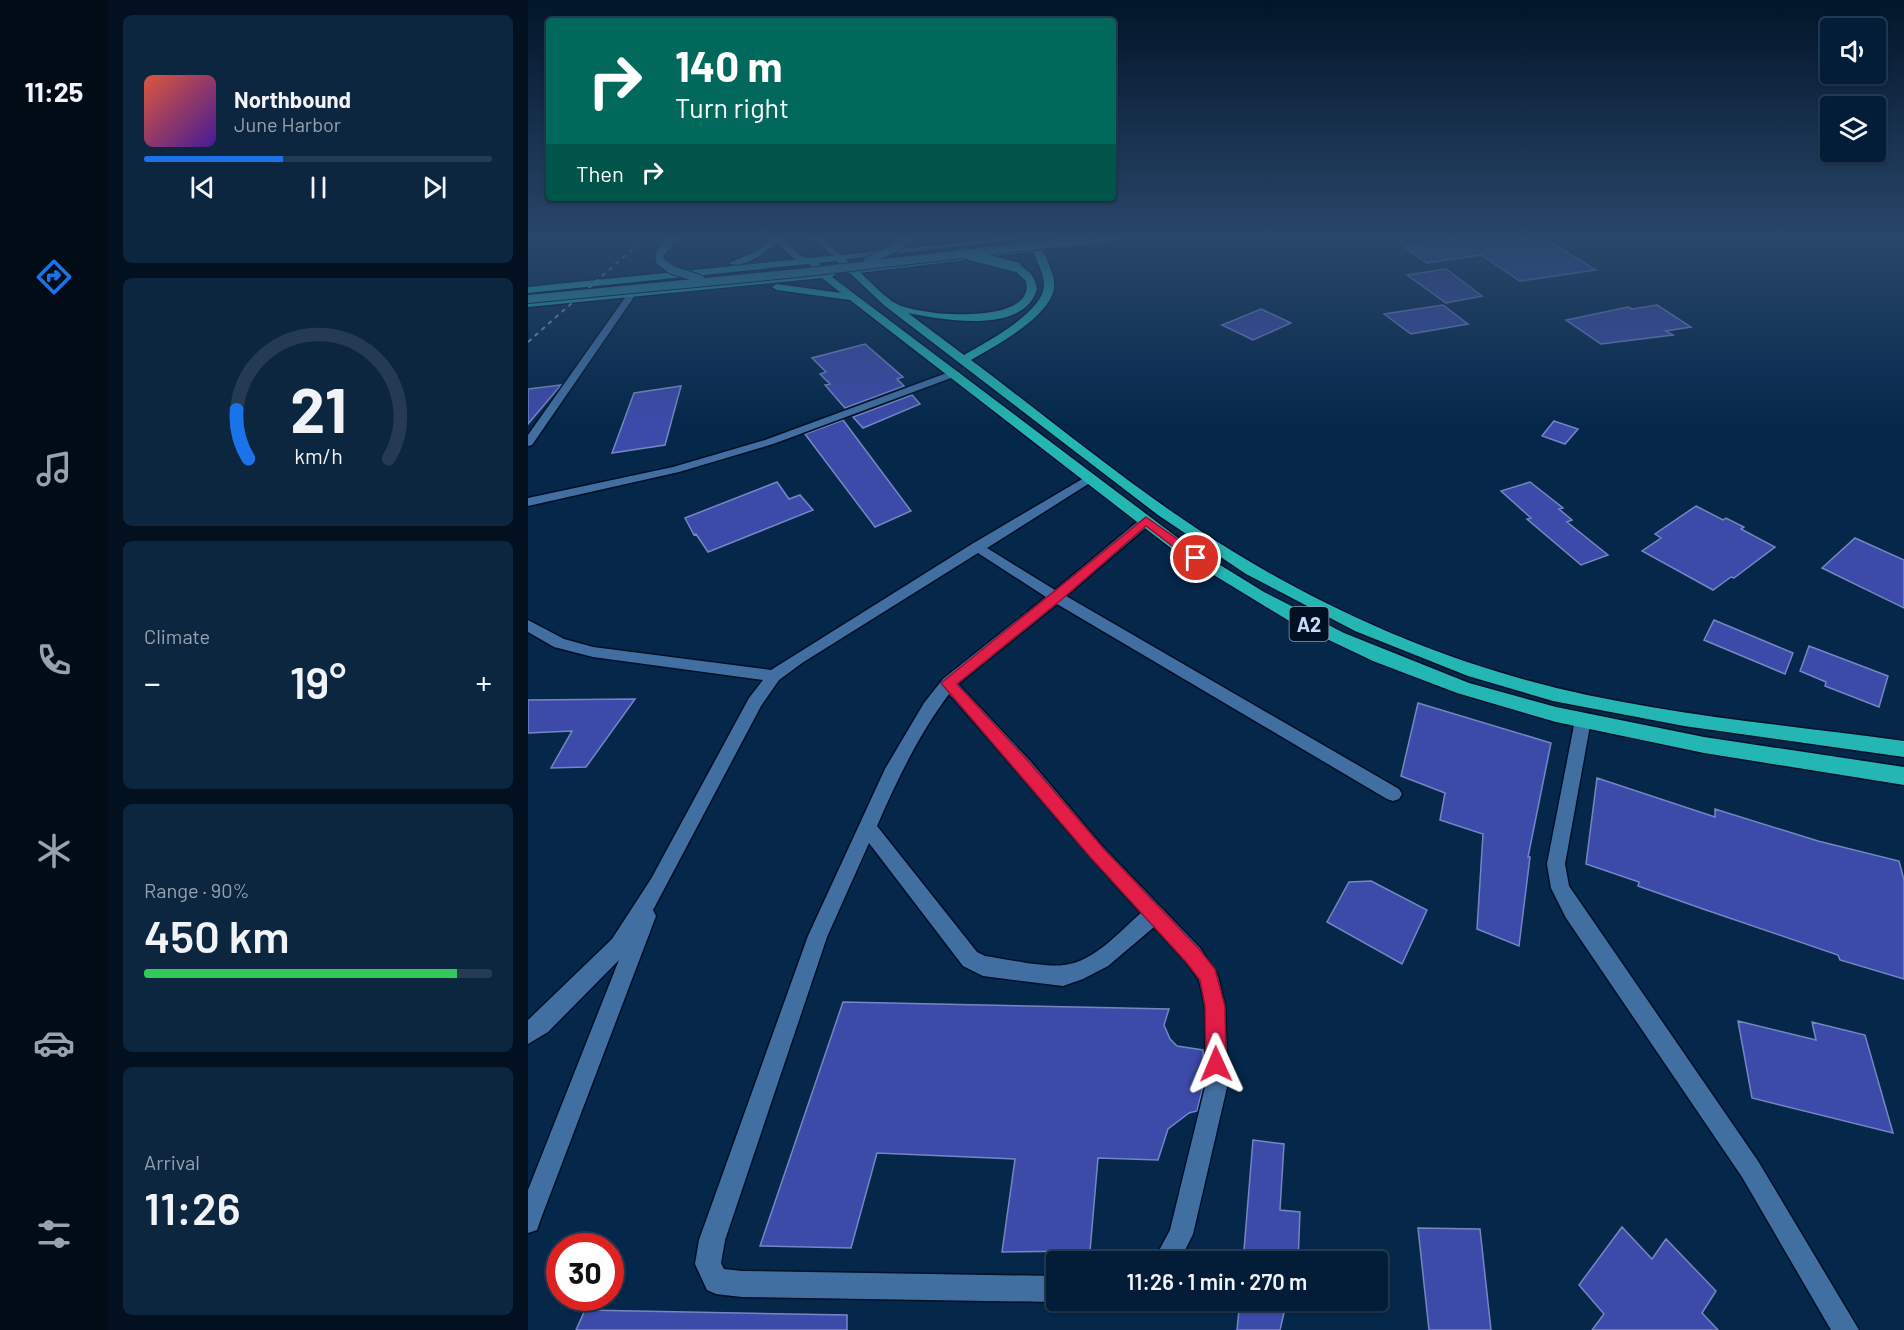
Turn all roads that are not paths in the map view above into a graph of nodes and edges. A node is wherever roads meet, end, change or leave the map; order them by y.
1 (546, 301) edge
2 (627, 301) edge
3 (860, 301) edge
4 (885, 301) edge
5 (1026, 301) edge
6 (1043, 301) edge
7 (892, 307) junction
8 (528, 309) edge
9 (959, 367) junction
10 (528, 443) edge
11 (1089, 479) junction
12 (528, 502) edge
13 (1146, 521) junction
14 (977, 547) junction
15 (1056, 597) junction
16 (528, 625) edge
17 (774, 676) junction
18 (948, 683) junction
19 (1583, 720) junction
20 (1904, 749) edge
21 (1904, 776) edge
22 (1393, 794) dead end
23 (867, 827) junction
24 (658, 885) junction
25 (1154, 914) junction
26 (528, 1033) edge
27 (528, 1221) edge
28 (1171, 1251) edge
29 (1046, 1289) edge
30 (1846, 1330) edge

1 - 8 highway
2 - 10 street
3 - 9 highway, A2
4 - 7 highway, A2
5 - 7 highway, bridge
6 - 9 highway
7 - 9 highway, A2
9 - 11 highway, A2
9 - 12 street
9 - 20 highway, A2
11 - 13 highway, A2
11 - 14 street
13 - 15 street
13 - 19 highway, A2
14 - 15 street
14 - 17 street
15 - 18 street
15 - 22 street
16 - 17 street
17 - 24 street
18 - 23 street
18 - 25 street
19 - 21 highway, A2
19 - 30 street
23 - 25 street
23 - 29 street
24 - 26 street
24 - 27 street
25 - 28 street

